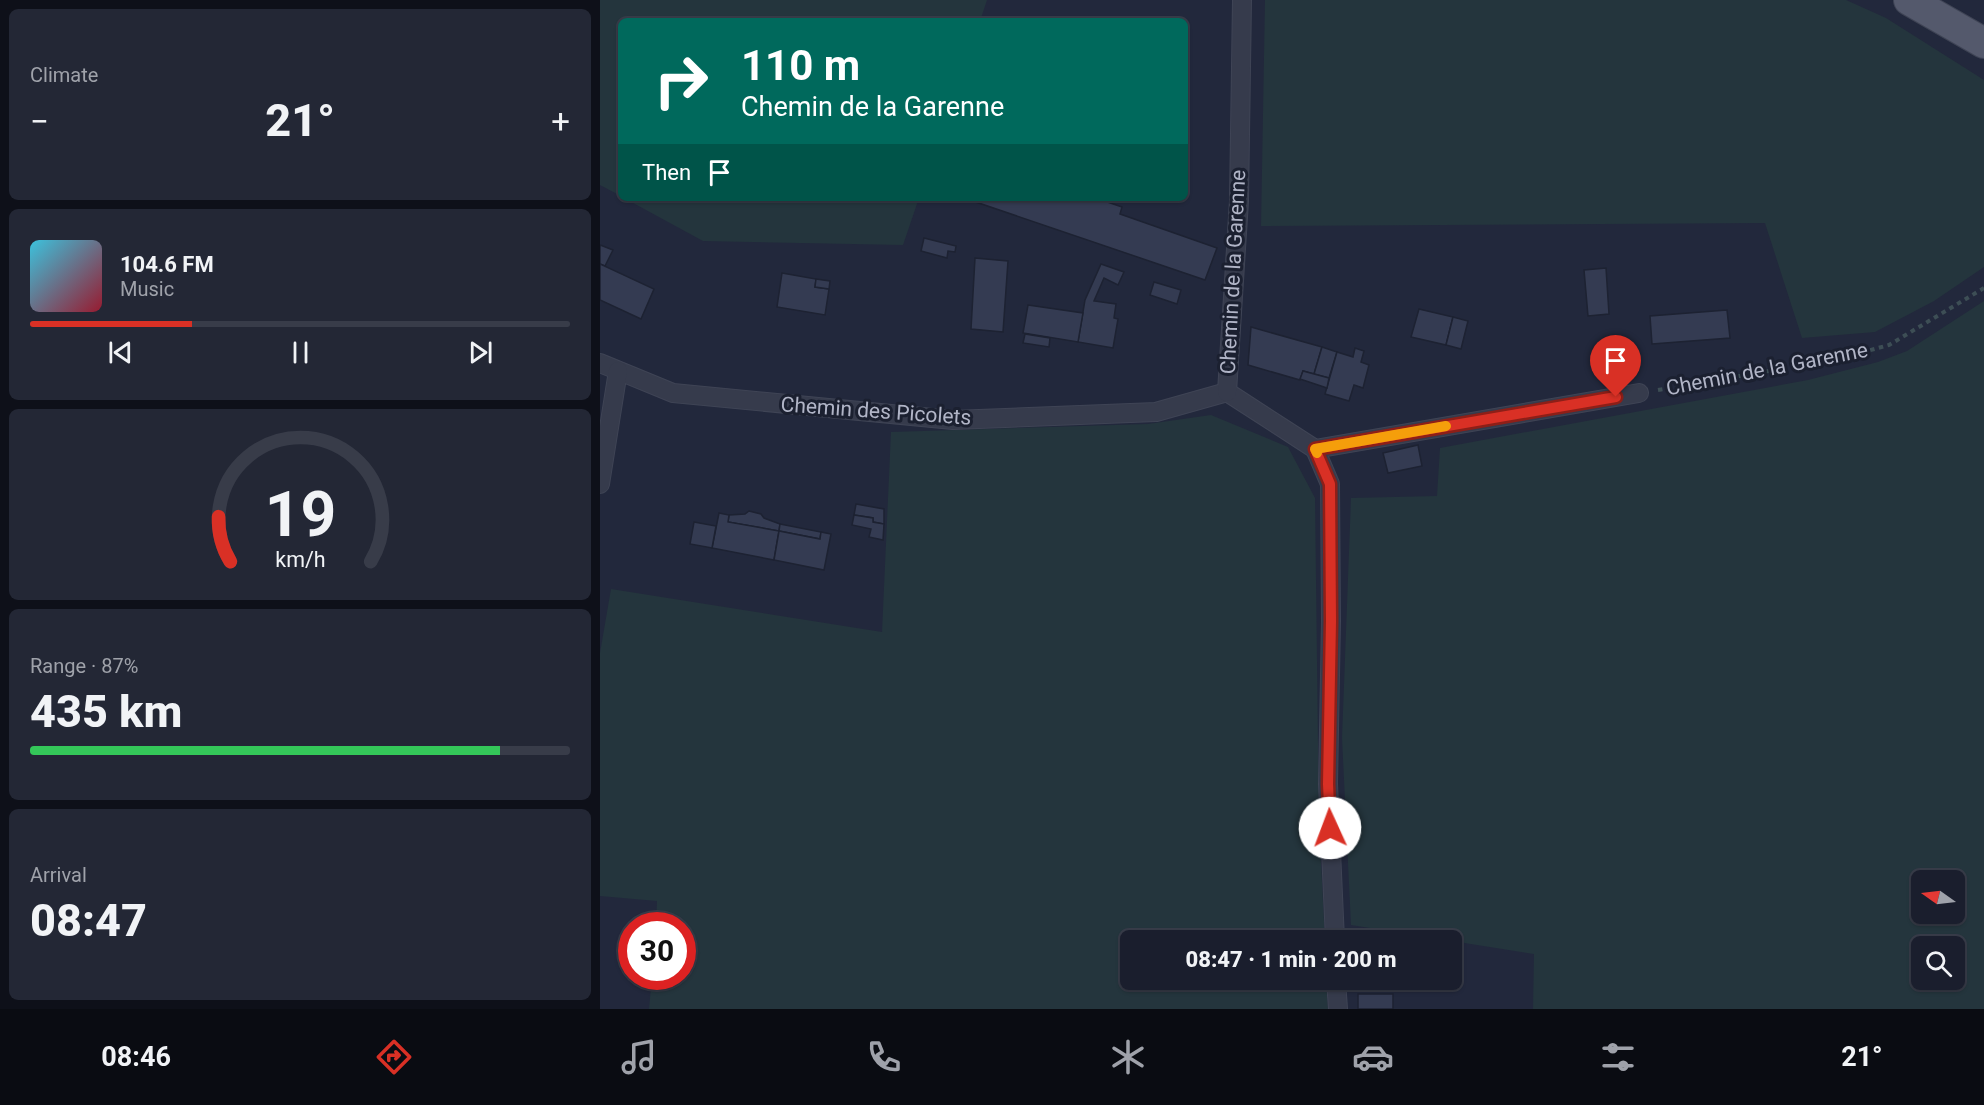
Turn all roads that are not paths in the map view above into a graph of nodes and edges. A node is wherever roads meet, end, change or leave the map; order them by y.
1 (1242, 0) edge
2 (1909, 0) edge
3 (1984, 43) edge
4 (600, 363) edge
5 (618, 371) junction
6 (1227, 392) junction
7 (1639, 393) road end
8 (1315, 449) junction
9 (600, 484) edge
10 (1335, 930) edge
11 (1337, 990) edge
12 (1338, 1009) edge

1 - 6 street, Chemin de la Garenne
2 - 3 main road
4 - 5 street, Chemin des Picolets
5 - 6 street, Chemin des Picolets
5 - 9 street
6 - 8 street, Chemin de la Garenne
7 - 8 street, Chemin de la Garenne
8 - 10 street
11 - 12 street

